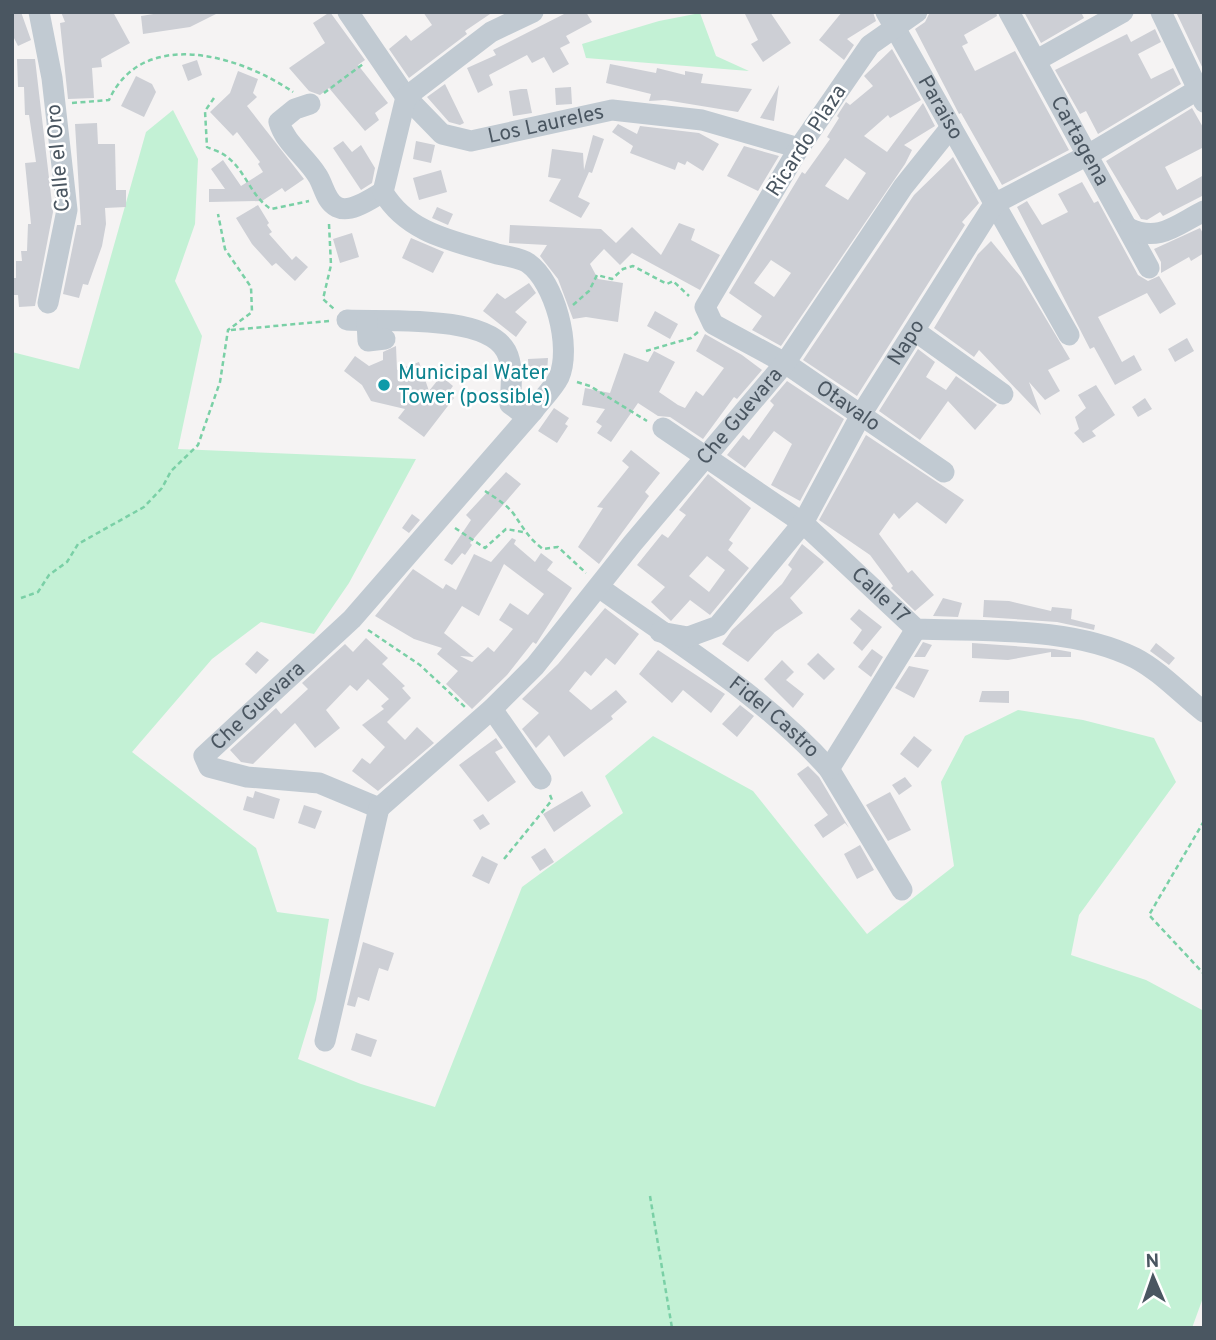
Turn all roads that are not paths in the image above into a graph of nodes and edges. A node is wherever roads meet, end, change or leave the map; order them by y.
1 (39, 12) edge
2 (348, 12) edge
3 (533, 12) edge
4 (917, 12) edge
5 (1009, 12) edge
6 (1123, 12) edge
7 (1161, 12) edge
8 (891, 19) edge
9 (1037, 60) junction
10 (1202, 93) edge
11 (406, 97) junction
12 (310, 104) road end
13 (951, 127) junction
14 (799, 148) junction
15 (1086, 156) junction
16 (383, 192) junction
17 (994, 204) junction
18 (1204, 211) edge
19 (1128, 228) junction
20 (1149, 268) dead end
21 (47, 303) dead end
22 (709, 316) joint
23 (915, 331) junction
24 (1069, 335) dead end
25 (385, 339) dead end
26 (785, 363) junction
27 (1003, 394) dead end
28 (533, 411) junction
29 (862, 413) junction
30 (663, 428) road end
31 (706, 457) junction
32 (944, 472) dead end
33 (803, 523) junction
34 (600, 588) junction
35 (916, 629) junction
36 (660, 632) junction
37 (1204, 712) edge
38 (485, 715) junction
39 (829, 769) junction
40 (541, 779) road end
41 (379, 808) junction
42 (902, 890) dead end
43 (325, 1041) dead end

1 - 21 street, Calle el Oro
2 - 11 street, Los Laureles
3 - 11 street
4 - 8 street, Ricardo Plaza
5 - 9 street, Cartagena
6 - 9 street
7 - 10 street
8 - 13 street, Paraiso
8 - 14 street, Ricardo Plaza
9 - 15 street, Cartagena
10 - 15 street
11 - 14 street, Los Laureles
11 - 16 street
12 - 16 street
13 - 17 street, Paraiso
13 - 26 street, Che Guevara
14 - 22 street, Ricardo Plaza
15 - 17 street
15 - 19 street, Cartagena
16 - 28 street, Che Guevara
17 - 23 street, Napo
17 - 24 street, Paraiso
18 - 19 street
19 - 20 street, Cartagena
22 - 26 street, Otavalo
23 - 27 street
23 - 29 street, Napo
25 - 28 street
26 - 29 street, Otavalo
26 - 31 street, Che Guevara
28 - 41 street, Che Guevara
29 - 32 street, Otavalo
29 - 33 street, Napo
30 - 31 street, Calle 17
31 - 33 street, Calle 17
31 - 34 street, Che Guevara
33 - 35 street, Calle 17
33 - 36 street, Napo
34 - 36 street, Fidel Castro
34 - 38 street, Che Guevara
35 - 37 street, Calle 17
35 - 39 street
36 - 39 street, Fidel Castro
38 - 40 street
38 - 41 street, Che Guevara
39 - 42 street, Fidel Castro
41 - 43 street

